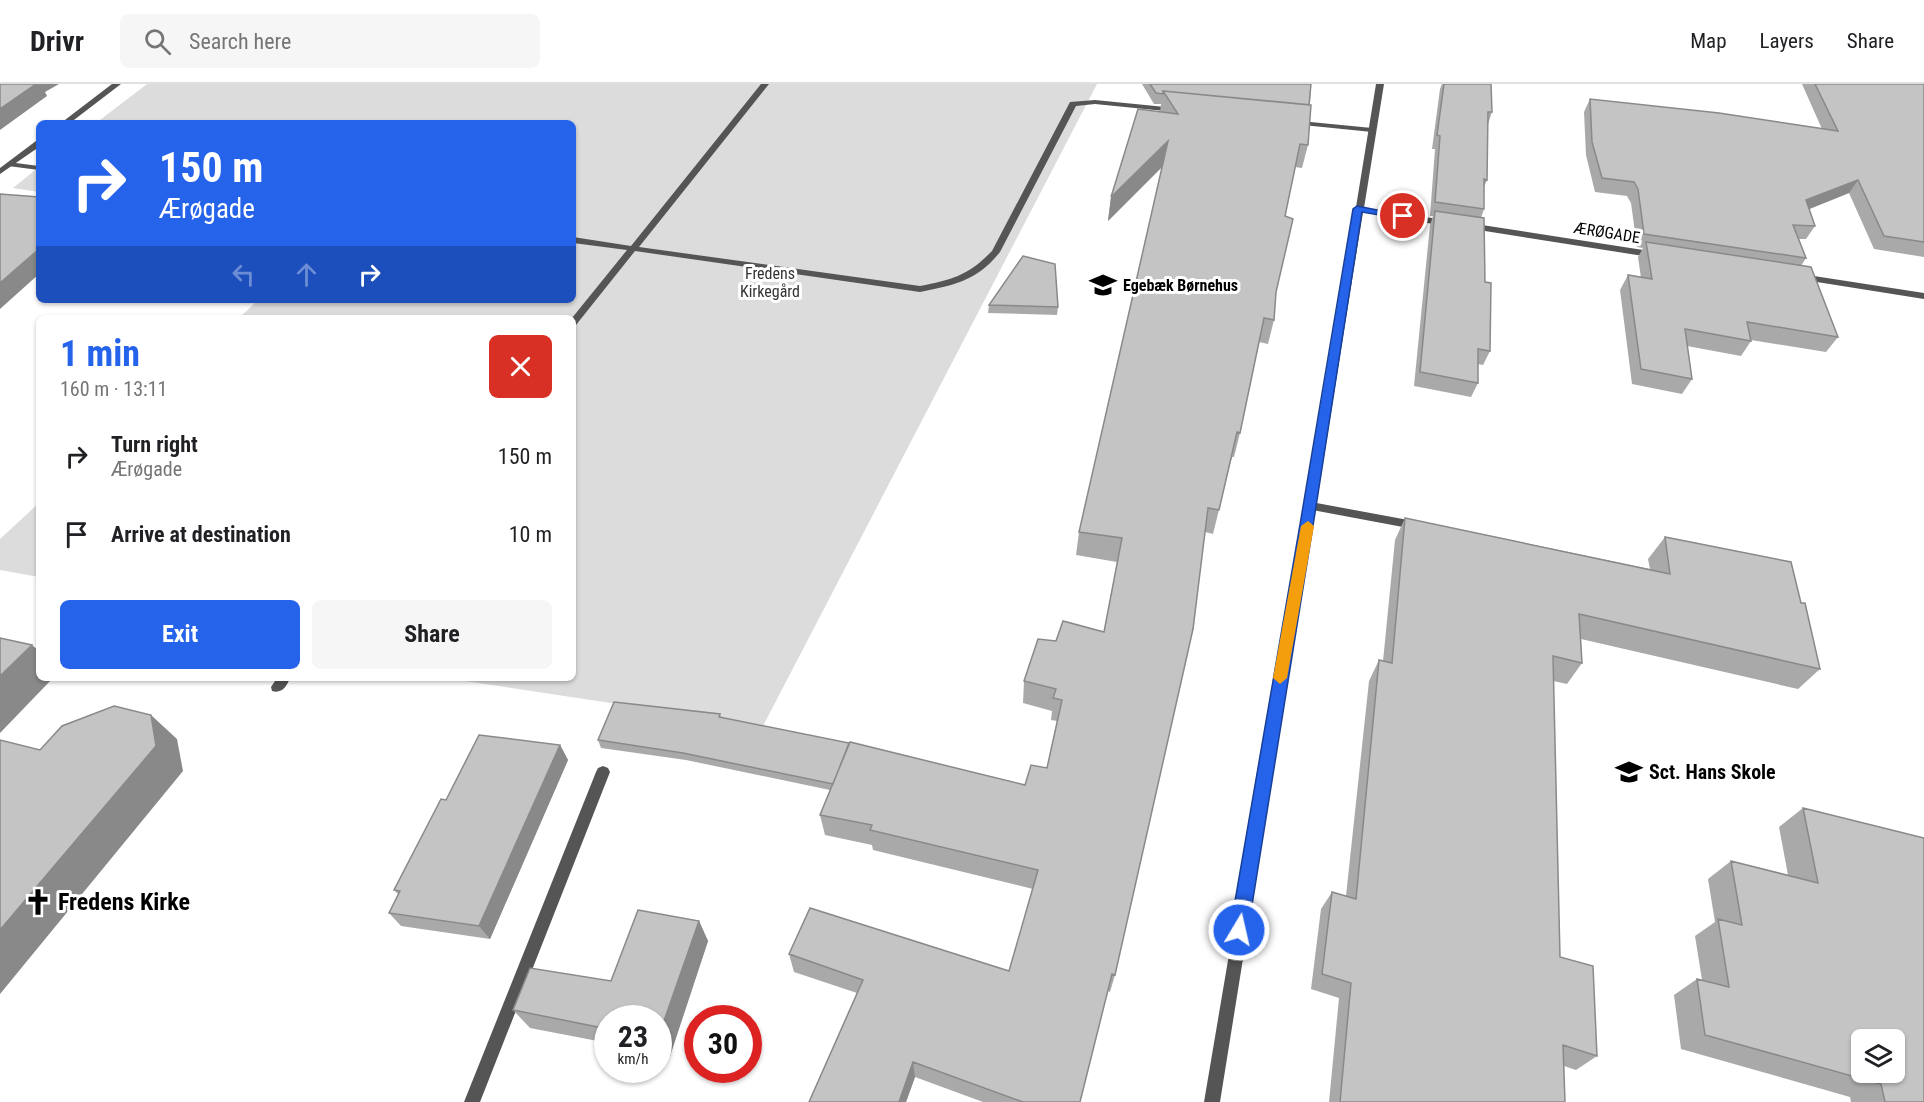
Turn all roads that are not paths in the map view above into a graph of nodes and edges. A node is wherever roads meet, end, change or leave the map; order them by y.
1 (117, 84) edge
2 (765, 84) edge
3 (1380, 84) edge
4 (1187, 111) edge
5 (69, 120) edge
6 (1280, 121) edge
7 (1372, 130) junction
8 (36, 145) edge
9 (11, 164) junction
10 (36, 168) edge
11 (0, 172) edge
12 (1357, 209) junction
13 (1450, 223) edge
14 (1461, 225) edge
15 (576, 240) edge
16 (634, 248) junction
17 (1669, 257) edge
18 (1785, 275) edge
19 (1924, 296) edge
20 (576, 318) edge
21 (1311, 506) junction
22 (1436, 529) edge
23 (603, 772) dead end
24 (472, 1102) edge
25 (1212, 1102) edge

1 - 5 street
2 - 16 street
3 - 7 street
4 - 16 street
6 - 7 street
7 - 12 street
8 - 9 street
9 - 10 street
9 - 11 street
12 - 13 street
12 - 21 street
14 - 17 street, ÆRØGADE
15 - 16 street
16 - 20 street
18 - 19 street
21 - 22 street
21 - 25 street
23 - 24 street

